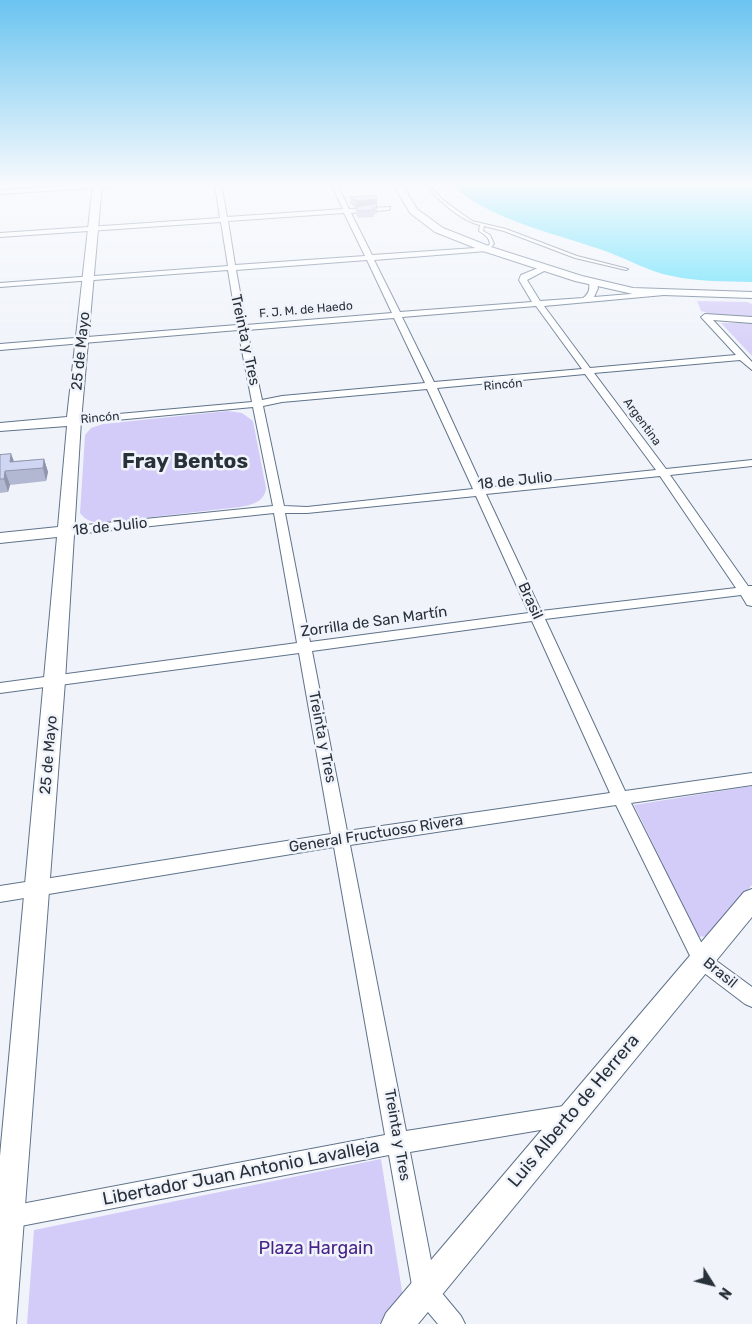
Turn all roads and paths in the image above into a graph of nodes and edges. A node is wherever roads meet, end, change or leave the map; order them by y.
1 (91, 246) edge
2 (227, 246) edge
3 (364, 246) edge
4 (479, 246) edge
5 (490, 246) edge
6 (547, 246) edge
7 (487, 249) junction
8 (370, 258) junction
9 (231, 268) junction
10 (543, 268) junction
11 (626, 270) dead end
12 (88, 278) junction
13 (593, 283) junction
14 (0, 285) edge
15 (681, 292) junction
16 (752, 295) edge
17 (585, 300) junction
18 (538, 304) junction
19 (396, 315) junction
20 (752, 320) edge
21 (242, 328) junction
22 (82, 341) junction
23 (0, 347) edge
24 (748, 362) edge
25 (591, 374) junction
26 (432, 389) junction
27 (259, 404) junction
28 (74, 421) junction
29 (0, 427) edge
30 (752, 456) edge
31 (752, 463) edge
32 (661, 469) junction
33 (477, 489) junction
34 (279, 509) junction
35 (66, 531) junction
36 (0, 538) edge
37 (749, 594) edge
38 (536, 616) junction
39 (304, 648) junction
40 (55, 681) junction
41 (0, 688) edge
42 (752, 779) edge
43 (620, 796) junction
44 (341, 839) junction
45 (38, 889) junction
46 (0, 894) edge
47 (752, 899) edge
48 (701, 960) junction
49 (752, 998) edge
50 (571, 1115) junction
51 (398, 1142) junction
52 (5, 1218) edge
53 (425, 1291) junction
54 (0, 1324) edge
55 (397, 1324) edge
56 (453, 1324) edge

1 - 12 street, 25 de Mayo
2 - 9 street, Treinta y Tres
3 - 8 street, Brasil
4 - 7 street
5 - 7 lane
6 - 11 lane
7 - 8 street
7 - 10 street
8 - 9 street
8 - 19 street, Brasil
9 - 12 street
9 - 21 street, Treinta y Tres
10 - 13 street
10 - 18 street, Argentina
12 - 14 street
12 - 22 street, 25 de Mayo
13 - 15 street
13 - 17 street
15 - 16 street
15 - 17 street, F. J. M. de Haedo
17 - 18 street, F. J. M. de Haedo
18 - 19 street, F. J. M. de Haedo
18 - 25 street, Argentina
19 - 21 street, F. J. M. de Haedo
19 - 26 street, Brasil
20 - 24 street
21 - 22 street, F. J. M. de Haedo
21 - 27 street, Treinta y Tres
22 - 23 street, F. J. M. de Haedo
22 - 28 street, 25 de Mayo
24 - 25 street, Rincón
25 - 26 street, Rincón
25 - 32 street, Argentina
26 - 27 street, Rincón
26 - 33 street, Brasil
27 - 28 street, Rincón
27 - 34 street, Treinta y Tres
28 - 29 street, Rincón
28 - 35 street, 25 de Mayo
30 - 32 street, 18 de Julio
31 - 32 street, 18 de Julio
32 - 33 street, 18 de Julio
32 - 37 street, Argentina
33 - 34 street, 18 de Julio
33 - 38 street, Brasil
34 - 35 street, 18 de Julio
34 - 39 street, Treinta y Tres
35 - 36 street, 18 de Julio
35 - 40 street, 25 de Mayo
37 - 38 street, Zorrilla de San Martín
38 - 39 street, Zorrilla de San Martín
38 - 43 street, Brasil
39 - 40 street, Zorrilla de San Martín
39 - 44 street, Treinta y Tres
40 - 41 street, Zorrilla de San Martín
40 - 45 street, 25 de Mayo
42 - 43 street, General Fructuoso Rivera
43 - 44 street, General Fructuoso Rivera
43 - 48 street, Brasil
44 - 45 street, General Fructuoso Rivera
44 - 51 street, Treinta y Tres
45 - 46 street, General Fructuoso Rivera
45 - 52 street, 25 de Mayo
47 - 48 street, Luis Alberto de Herrera
48 - 49 street, Brasil
48 - 50 street, Luis Alberto de Herrera
50 - 51 street, Libertador Juan Antonio Lavalleja
50 - 53 street, Luis Alberto de Herrera
51 - 52 street, Libertador Juan Antonio Lavalleja
51 - 53 street, Treinta y Tres
52 - 54 street, 25 de Mayo
53 - 55 street, Luis Alberto de Herrera
53 - 56 street

